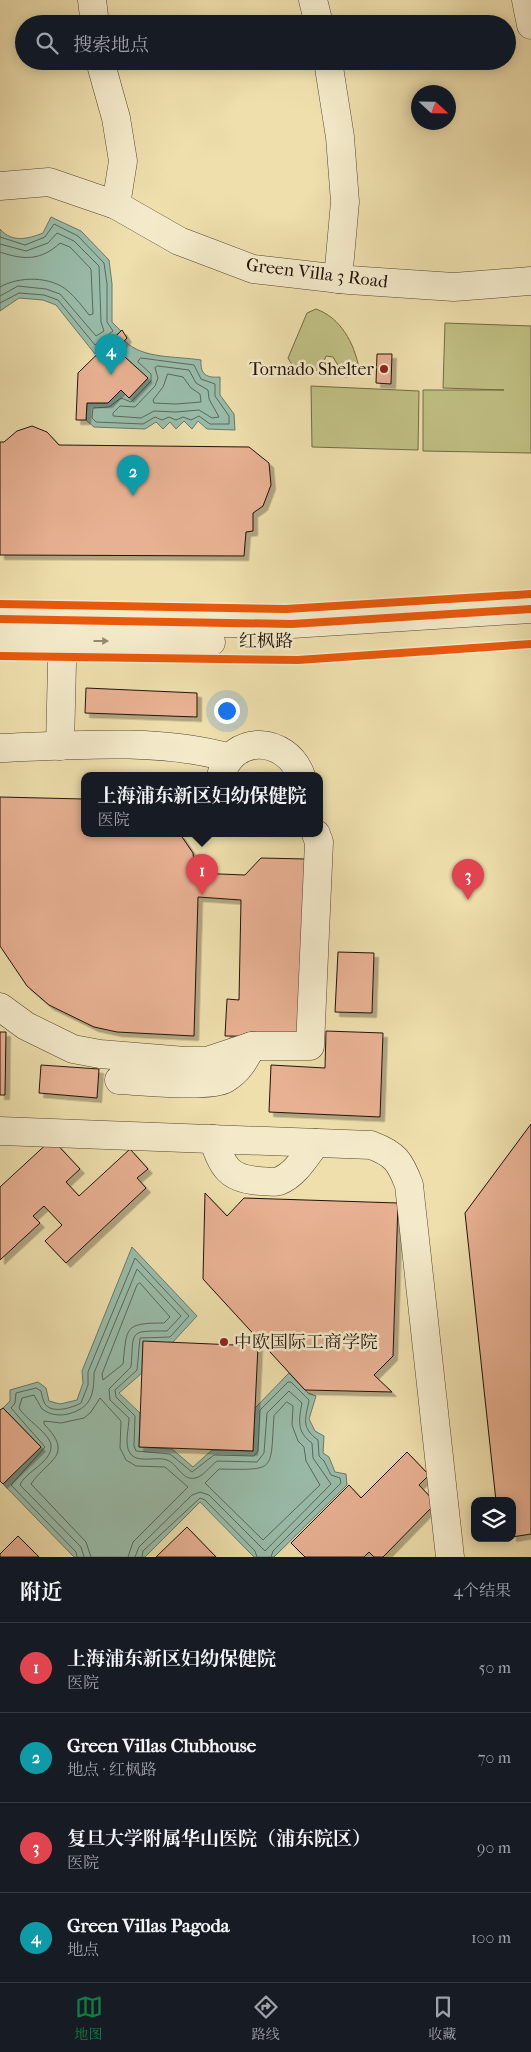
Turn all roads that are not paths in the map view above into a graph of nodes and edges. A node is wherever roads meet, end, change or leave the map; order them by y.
1 (92, 0) edge
2 (313, 0) edge
3 (526, 0) edge
4 (94, 15) edge
5 (317, 15) edge
6 (531, 26) edge
7 (103, 70) edge
8 (329, 70) edge
9 (0, 186) edge
10 (116, 205) junction
11 (338, 279) junction
12 (531, 281) edge
13 (531, 609) edge
14 (0, 619) edge
15 (531, 628) edge
16 (63, 631) junction
17 (0, 640) edge
18 (60, 746) junction
19 (0, 748) edge
20 (225, 767) edge
21 (299, 772) edge
22 (317, 837) edge
23 (0, 1007) edge
24 (252, 1046) junction
25 (119, 1080) dead end
26 (0, 1131) edge
27 (213, 1139) junction
28 (316, 1143) junction
29 (450, 1557) edge

1 - 4 street
2 - 5 street
3 - 6 street
7 - 10 street
8 - 11 street
9 - 10 street, Green Villa 3 Road
10 - 11 street, Green Villa 3 Road
11 - 12 street, Green Villa 3 Road
13 - 16 street, 红枫路
14 - 16 street, 红枫路
16 -> 15 street, 红枫路
16 - 17 street, 红枫路
16 - 18 street
18 - 19 street
18 - 20 street
20 - 21 street
22 - 24 street
23 - 24 street
24 - 25 street
26 - 27 street
27 - 28 street
27 - 28 street
28 - 29 street

